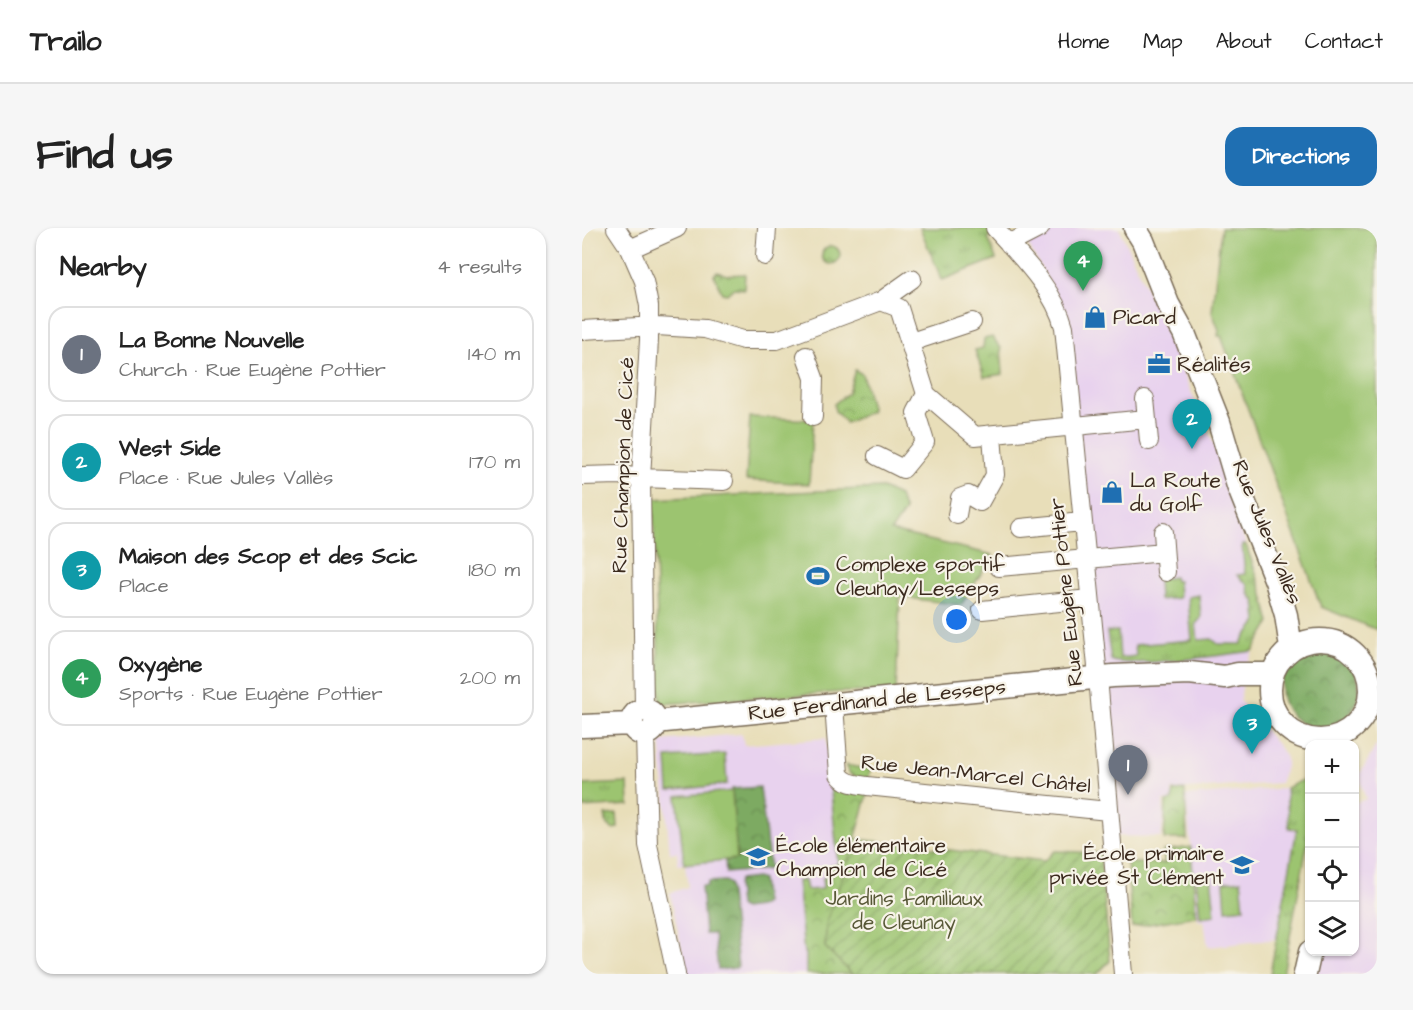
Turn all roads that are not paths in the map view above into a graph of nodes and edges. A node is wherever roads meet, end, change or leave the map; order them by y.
1 (616, 228) edge
2 (677, 228) edge
3 (767, 228) edge
4 (995, 228) edge
5 (1040, 228) edge
6 (1135, 228) edge
7 (1151, 228) edge
8 (1010, 244) junction
9 (630, 249) junction
10 (765, 256) dead end
11 (912, 279) dead end
12 (881, 301) junction
13 (972, 322) dead end
14 (649, 326) junction
15 (582, 330) edge
16 (1184, 333) junction
17 (911, 342) junction
18 (800, 344) junction
19 (926, 394) junction
20 (1145, 399) dead end
21 (813, 417) dead end
22 (1146, 419) junction
23 (1219, 422) junction
24 (1073, 428) junction
25 (992, 435) junction
26 (1149, 441) dead end
27 (876, 456) dead end
28 (582, 476) edge
29 (641, 478) junction
30 (724, 481) dead end
31 (957, 515) dead end
32 (1082, 522) junction
33 (1021, 528) dead end
34 (1163, 532) dead end
35 (1164, 552) junction
36 (1086, 560) junction
37 (999, 567) dead end
38 (1166, 572) dead end
39 (1089, 599) junction
40 (982, 610) dead end
41 (1320, 639) junction
42 (1291, 648) junction
43 (1098, 677) junction
44 (1271, 683) junction
45 (834, 705) junction
46 (644, 722) junction
47 (582, 726) edge
48 (1317, 740) edge
49 (1337, 740) edge
50 (1108, 811) junction
51 (1309, 956) edge
52 (676, 974) edge
53 (1123, 974) edge
54 (1305, 974) edge

1 - 9 street, Rue Champion de Cicé
2 - 9 street
3 - 10 street
4 - 8 street, Rue Eugène Pottier
5 - 8 street
6 - 16 main road, Rue Jules Vallès
7 - 16 main road, Rue Jules Vallès
8 - 24 street, Rue Eugène Pottier
9 - 14 street, Rue Champion de Cicé
11 - 12 street
12 - 17 street
12 - 18 street
13 - 17 street
14 - 15 street
14 - 18 street
14 - 29 street, Rue Champion de Cicé
16 - 23 main road, Rue Jules Vallès
17 - 19 street
18 - 21 street
19 - 25 street
19 - 27 street
20 - 22 street
22 - 24 street
22 - 26 street
23 - 41 main road, Rue Jules Vallès
23 - 42 main road, Rue Jules Vallès
24 - 25 street
24 - 32 street, Rue Eugène Pottier
25 - 31 street
28 - 29 street
29 - 30 street
29 - 46 street, Rue Champion de Cicé
32 - 33 street
32 - 36 street, Rue Eugène Pottier
34 - 35 street
35 - 36 street
35 - 38 street
36 - 37 street
36 - 39 street, Rue Eugène Pottier
39 - 40 street
39 - 43 street, Rue Eugène Pottier
41 - 42 main road
41 - 49 main road
42 - 44 main road
43 - 44 main road, Rue Ferdinand de Lesseps
43 - 45 main road, Rue Ferdinand de Lesseps
43 - 50 street, Rue Eugène Pottier
44 - 48 main road
45 - 46 main road, Rue Ferdinand de Lesseps
45 - 50 street, Rue Jean-Marcel Châtel
46 - 47 main road, Rue Ferdinand de Lesseps
46 - 52 street, Rue Champion de Cicé
50 - 53 street, Rue Eugène Pottier
51 - 54 main road

